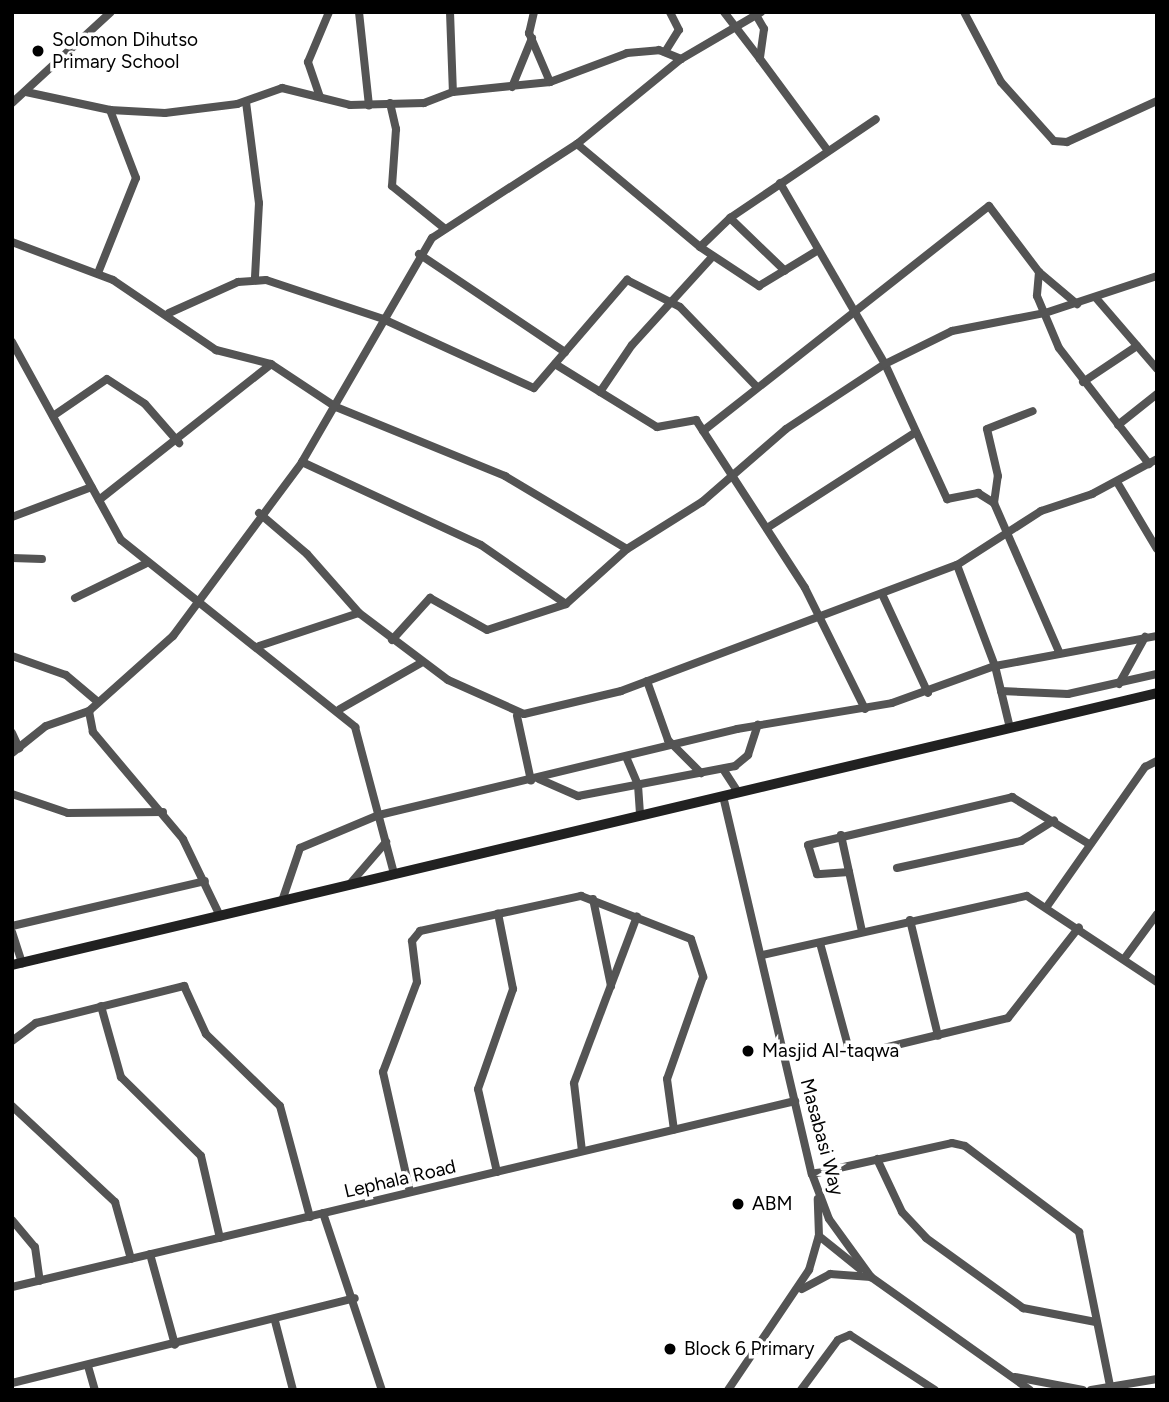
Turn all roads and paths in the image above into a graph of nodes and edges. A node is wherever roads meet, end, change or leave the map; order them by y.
1 (111, 12) edge
2 (329, 12) edge
3 (359, 12) edge
4 (450, 12) edge
5 (534, 12) edge
6 (670, 12) edge
7 (724, 12) edge
8 (758, 13) edge
9 (967, 13) edge
10 (731, 27) junction
11 (532, 38) junction
12 (665, 52) junction
13 (681, 59) junction
14 (760, 59) junction
15 (550, 82) junction
16 (512, 87) junction
17 (26, 92) junction
18 (453, 92) junction
19 (320, 97) junction
20 (1157, 101) edge
21 (247, 102) junction
22 (12, 103) edge
23 (390, 103) junction
24 (369, 105) junction
25 (110, 110) junction
26 (876, 119) dead end
27 (577, 144) junction
28 (828, 151) junction
29 (780, 183) junction
30 (730, 218) junction
31 (444, 228) junction
32 (12, 242) edge
33 (699, 247) junction
34 (815, 252) junction
35 (419, 254) junction
36 (713, 256) junction
37 (785, 271) junction
38 (1039, 272) junction
39 (98, 273) junction
40 (1157, 276) edge
41 (254, 278) junction
42 (1096, 298) junction
43 (671, 303) junction
44 (1077, 304) junction
45 (852, 310) junction
46 (169, 313) junction
47 (1045, 313) junction
48 (383, 319) junction
49 (12, 342) edge
50 (1137, 346) junction
51 (565, 352) junction
52 (271, 364) junction
53 (555, 364) junction
54 (885, 364) junction
55 (1157, 369) edge
56 (1083, 382) junction
57 (757, 387) junction
58 (600, 392) junction
59 (1157, 394) edge
60 (336, 407) junction
61 (1032, 411) dead end
62 (53, 416) junction
63 (1118, 425) junction
64 (703, 431) junction
65 (916, 432) junction
66 (179, 443) junction
67 (1157, 458) edge
68 (302, 462) junction
69 (1149, 464) junction
70 (733, 473) junction
71 (1117, 482) junction
72 (93, 487) junction
73 (99, 500) junction
74 (994, 503) junction
75 (259, 513) junction
76 (12, 517) edge
77 (767, 528) junction
78 (1010, 535) junction
79 (627, 549) junction
80 (1157, 549) edge
81 (12, 558) edge
82 (42, 559) dead end
83 (145, 564) junction
84 (957, 565) junction
85 (882, 594) junction
86 (75, 598) dead end
87 (198, 603) junction
88 (566, 604) junction
89 (359, 613) junction
90 (819, 619) junction
91 (1157, 636) edge
92 (1144, 638) junction
93 (392, 640) junction
94 (259, 646) junction
95 (1059, 652) junction
96 (13, 660) edge
97 (421, 663) junction
98 (995, 666) junction
99 (1157, 674) edge
100 (647, 681) junction
101 (1119, 684) junction
102 (1001, 691) junction
103 (928, 693) junction
104 (1157, 693) edge
105 (97, 702) junction
106 (340, 709) junction
107 (865, 709) junction
108 (89, 711) junction
109 (517, 716) junction
110 (758, 725) junction
111 (1010, 729) junction
112 (12, 733) edge
113 (673, 747) junction
114 (16, 750) edge
115 (627, 759) junction
116 (1157, 761) edge
117 (723, 769) junction
118 (701, 773) junction
119 (535, 780) junction
120 (638, 785) junction
121 (738, 792) junction
122 (12, 794) edge
123 (723, 796) junction
124 (163, 812) junction
125 (379, 815) junction
126 (640, 816) junction
127 (1054, 820) junction
128 (841, 835) junction
129 (386, 842) junction
130 (1090, 844) junction
131 (897, 869) dead end
132 (849, 872) junction
133 (394, 874) junction
134 (205, 881) junction
135 (349, 885) junction
136 (593, 898) junction
137 (282, 901) junction
138 (1048, 905) junction
139 (498, 913) junction
140 (1157, 914) edge
141 (220, 916) junction
142 (637, 916) junction
143 (910, 920) junction
144 (12, 926) edge
145 (1079, 927) junction
146 (862, 931) junction
147 (12, 932) edge
148 (820, 943) junction
149 (762, 955) junction
150 (1124, 959) junction
151 (17, 964) edge
152 (1157, 982) edge
153 (611, 986) junction
154 (102, 1006) junction
155 (937, 1036) junction
156 (12, 1041) edge
157 (795, 1101) junction
158 (12, 1106) edge
159 (674, 1130) junction
160 (582, 1152) junction
161 (877, 1159) junction
162 (497, 1172) junction
163 (812, 1174) junction
164 (410, 1192) junction
165 (818, 1194) junction
166 (323, 1213) junction
167 (310, 1217) junction
168 (12, 1220) edge
169 (819, 1236) junction
170 (220, 1238) junction
171 (150, 1254) junction
172 (131, 1259) junction
173 (871, 1277) junction
174 (40, 1281) junction
175 (12, 1287) edge
176 (799, 1291) junction
177 (355, 1298) junction
178 (275, 1321) junction
179 (1096, 1322) junction
180 (175, 1345) junction
181 (88, 1366) junction
182 (1009, 1376) junction
183 (12, 1382) edge
184 (1151, 1383) edge
185 (1110, 1386) junction
186 (95, 1390) edge
187 (293, 1390) edge
188 (382, 1390) edge
189 (728, 1390) edge
190 (802, 1390) edge
191 (935, 1390) edge
192 (1013, 1390) edge
193 (1030, 1390) edge
194 (1083, 1390) edge
195 (1091, 1390) edge

1 - 17 street
2 - 19 street
3 - 24 street
4 - 18 street
5 - 11 street
6 - 12 street
7 - 10 street
8 - 10 street
8 - 14 street
9 - 20 street
10 - 13 street
10 - 14 street
11 - 15 street
11 - 16 street
12 - 13 street
12 - 15 street
13 - 27 street
14 - 28 street
15 - 16 street
16 - 18 street
17 - 22 street
17 - 25 street
18 - 23 street
19 - 21 street
19 - 24 street
21 - 25 street
21 - 41 street
23 - 24 street
23 - 31 street
25 - 39 street
26 - 28 street
27 - 31 street
27 - 33 street
28 - 29 street
29 - 30 street
29 - 34 street
30 - 33 street
30 - 37 street
31 - 35 street
32 - 39 street
33 - 36 street
34 - 37 street
34 - 45 street
35 - 48 street
35 - 51 street
36 - 37 street
36 - 43 street
38 - 44 street
38 - 45 street
38 - 47 street
39 - 46 street
40 - 42 street
41 - 46 street
41 - 48 street
42 - 44 street
42 - 50 street
43 - 51 street
43 - 57 street
43 - 58 street
44 - 47 street
45 - 54 street
45 - 57 street
46 - 52 street
47 - 54 street
47 - 56 street
48 - 53 street
48 - 60 street
49 - 62 street
50 - 55 street
50 - 56 street
51 - 53 street
52 - 60 street
52 - 66 street
53 - 58 street
54 - 65 street
54 - 70 street
56 - 63 street
57 - 64 street
58 - 64 street
59 - 63 street
60 - 68 street
60 - 79 street
61 - 74 street
62 - 66 street
62 - 72 street
63 - 69 street
64 - 70 street
65 - 74 street
65 - 77 street
66 - 73 street
67 - 69 street
68 - 75 street
68 - 88 street
69 - 71 street
70 - 77 street
70 - 79 street
71 - 78 street
71 - 80 street
72 - 73 street
72 - 76 street
73 - 83 street
74 - 78 street
75 - 87 street
75 - 89 street
77 - 90 street
78 - 84 street
78 - 95 street
79 - 88 street
81 - 82 street
83 - 86 street
83 - 87 street
84 - 85 street
84 - 98 street
85 - 90 street
85 - 103 street
87 - 94 street
87 - 105 street
88 - 93 street
89 - 93 street
89 - 94 street
90 - 100 street
90 - 107 street
91 - 92 street
92 - 95 street
92 - 101 street
93 - 97 street
94 - 106 street
95 - 98 street
96 - 105 street
97 - 106 street
97 - 109 street
98 - 102 street
98 - 103 street
99 - 101 street
100 - 109 street
100 - 113 street
101 - 102 street
102 - 111 street
103 - 107 street
104 - 111 main road
105 - 108 street
106 - 125 street
107 - 110 street
108 - 114 street
108 - 124 street
109 - 119 street
110 - 113 street
110 - 117 street
111 - 121 main road
112 - 114 street
113 - 115 street
113 - 118 street
115 - 119 street
115 - 120 street
116 - 130 street
117 - 118 street
117 - 121 street
118 - 120 street
119 - 120 street
119 - 125 street
120 - 126 street
121 - 123 main road
122 - 124 street
123 - 126 main road
123 - 149 street, Masabasi Way
124 - 134 street
125 - 129 street
125 - 137 street
126 - 133 main road
127 - 128 street
127 - 130 street
127 - 131 street
128 - 132 street
128 - 132 street
129 - 133 street
129 - 135 street
130 - 138 street
132 - 146 street
133 - 135 main road
134 - 141 street
134 - 144 street
135 - 137 main road
136 - 139 street
136 - 142 street
136 - 153 street
137 - 141 main road
138 - 143 street
138 - 145 street
139 - 162 street
139 - 164 street
140 - 150 street
141 - 151 main road
142 - 153 street
142 - 159 street
143 - 146 street
143 - 155 street
145 - 150 street
145 - 155 street
146 - 148 street
147 - 151 street
148 - 149 street
148 - 155 street
149 - 157 street, Masabasi Way
150 - 152 street
153 - 160 street
154 - 156 street
154 - 167 street
154 - 170 street
157 - 159 street, Lephala Road
157 - 163 street, Masabasi Way
158 - 172 street
159 - 160 street, Lephala Road
160 - 162 street, Lephala Road
161 - 163 street
161 - 179 street
161 - 179 street
162 - 164 street, Lephala Road
163 - 165 street, Masabasi Way
164 - 166 street, Lephala Road
165 - 169 street
165 - 173 street, Masabasi Way
166 - 167 street, Lephala Road
166 - 177 street
167 - 170 street, Lephala Road
168 - 174 street
169 - 173 street
169 - 176 street
170 - 171 street, Lephala Road
171 - 172 street, Lephala Road
171 - 180 street
172 - 174 street, Lephala Road
173 - 176 street
173 - 182 street, Masabasi Way
174 - 175 street, Lephala Road
176 - 189 street
177 - 178 street
177 - 188 street
178 - 180 street
178 - 187 street
179 - 185 street
180 - 181 street
181 - 183 street
181 - 186 street
182 - 192 street
182 - 193 street
182 - 194 street, Masabasi Way
184 - 185 street
185 - 195 street
190 - 191 street

